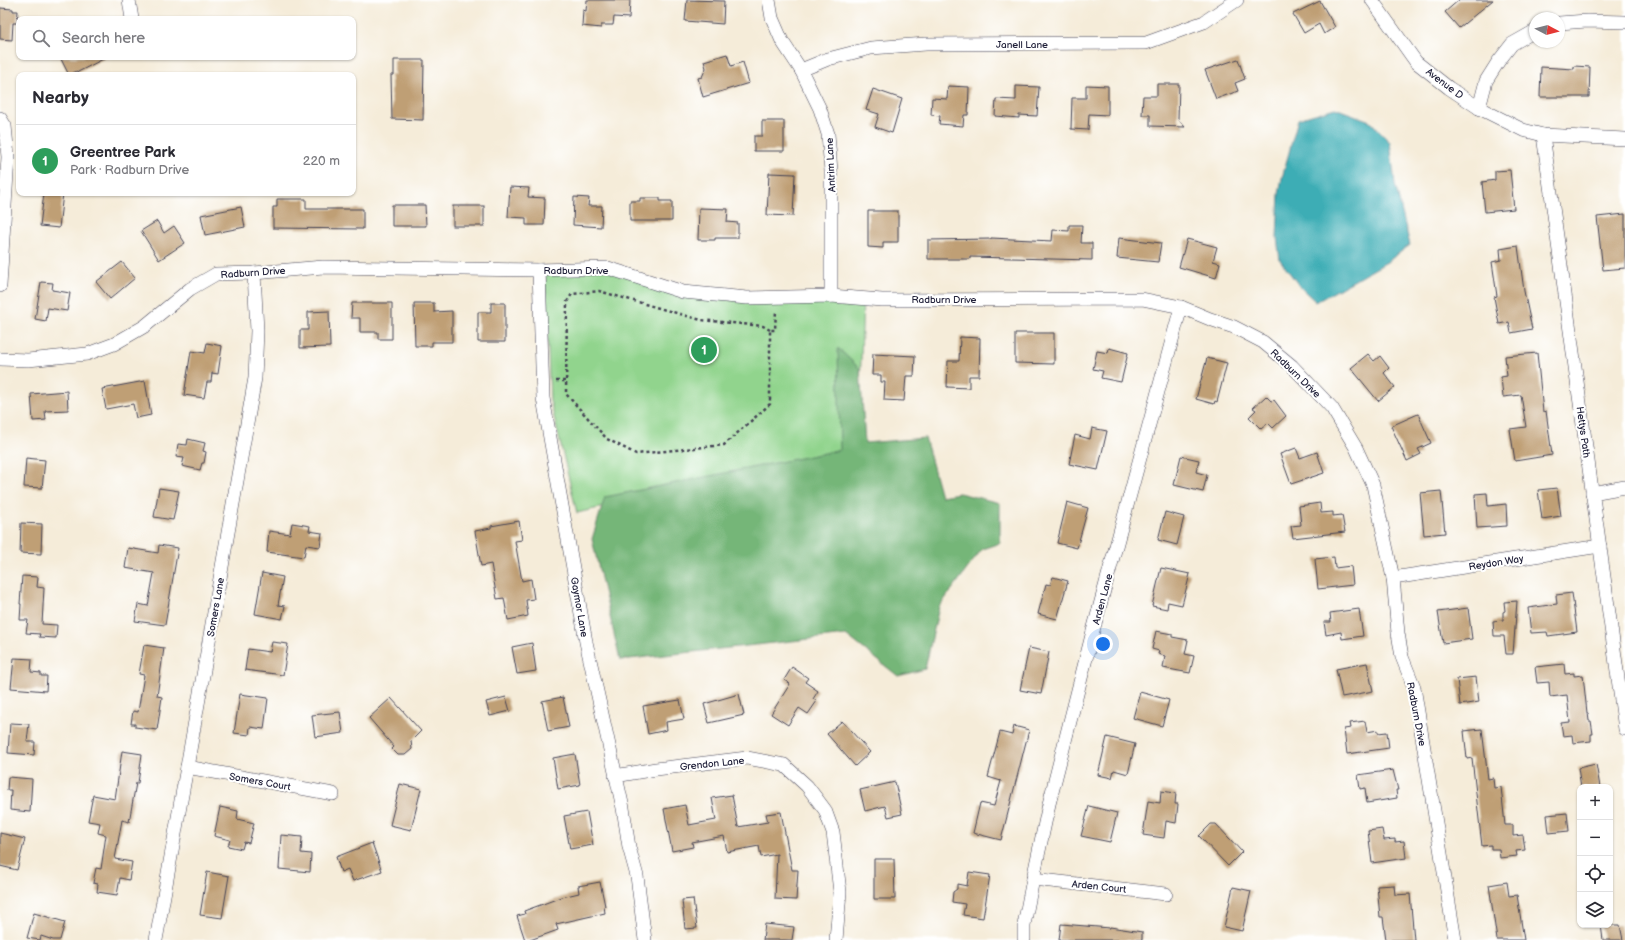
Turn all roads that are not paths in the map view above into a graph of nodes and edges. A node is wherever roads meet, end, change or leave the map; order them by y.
1 (129, 0) edge
2 (768, 0) edge
3 (1237, 0) edge
4 (1372, 0) edge
5 (132, 16) edge
6 (1625, 22) edge
7 (1565, 23) edge
8 (1529, 34) edge
9 (801, 70) junction
10 (1479, 108) junction
11 (0, 118) edge
12 (1543, 135) junction
13 (1625, 138) edge
14 (539, 270) junction
15 (254, 273) junction
16 (0, 286) edge
17 (831, 296) junction
18 (1181, 307) junction
19 (0, 359) edge
20 (1625, 487) edge
21 (1592, 493) junction
22 (1600, 546) junction
23 (1393, 578) junction
24 (1625, 729) edge
25 (187, 767) junction
26 (615, 776) junction
27 (333, 794) dead end
28 (1033, 878) junction
29 (1166, 894) dead end
30 (156, 940) edge
31 (645, 940) edge
32 (836, 940) edge
33 (1024, 940) edge
34 (1455, 940) edge

1 - 5 street
2 - 9 street, Antrim Lane
3 - 9 street, Janell Lane
4 - 10 street, Avenue D
6 - 7 street
8 - 10 street
9 - 17 street, Antrim Lane
10 - 12 street, Avenue D
11 - 16 street
12 - 13 street, Avenue D
12 - 21 street, Hettys Path
14 - 15 street, Radburn Drive
14 - 17 street, Radburn Drive
14 - 26 street, Gaymor Lane
15 - 19 street, Radburn Drive
15 - 25 street, Somers Lane
17 - 18 street, Radburn Drive
18 - 23 street, Radburn Drive
18 - 28 street, Arden Lane
20 - 21 street
21 - 22 street, Hettys Path
22 - 23 street, Reydon Way
22 - 24 street, Hettys Path
23 - 34 street, Radburn Drive
25 - 27 street, Somers Court
25 - 30 street, Somers Lane
26 - 31 street, Gaymor Lane
26 - 32 street, Grendon Lane
28 - 29 street, Arden Court
28 - 33 street, Arden Lane

